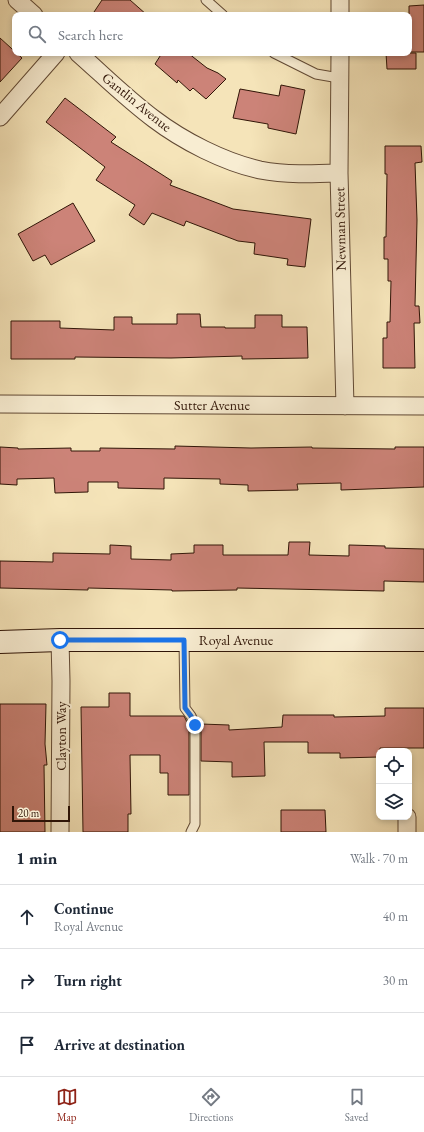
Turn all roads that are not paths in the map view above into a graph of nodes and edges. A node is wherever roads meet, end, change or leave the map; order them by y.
1 (17, 0) edge
2 (206, 0) edge
3 (340, 0) edge
4 (31, 12) edge
5 (220, 12) edge
6 (340, 12) edge
7 (53, 56) edge
8 (81, 56) edge
9 (280, 56) edge
10 (340, 56) edge
11 (339, 78) junction
12 (0, 117) edge
13 (339, 173) junction
14 (0, 404) edge
15 (345, 406) junction
16 (424, 406) edge
17 (60, 640) junction
18 (184, 640) junction
19 (424, 640) edge
20 (0, 642) edge
21 (407, 820) edge
22 (60, 832) edge
23 (191, 832) edge
24 (407, 832) edge

1 - 4 street
2 - 5 lane
3 - 6 street
7 - 12 street
8 - 13 street, Gantlin Avenue
9 - 11 lane
10 - 11 street, Newman Street
11 - 13 street, Newman Street
13 - 15 street, Newman Street
14 - 15 street, Sutter Avenue
15 - 16 street, Sutter Avenue
17 - 18 main road, Royal Avenue
17 - 20 main road, Royal Avenue
17 - 22 street, Clayton Way
18 - 19 main road, Royal Avenue
18 - 23 lane
21 - 24 street

